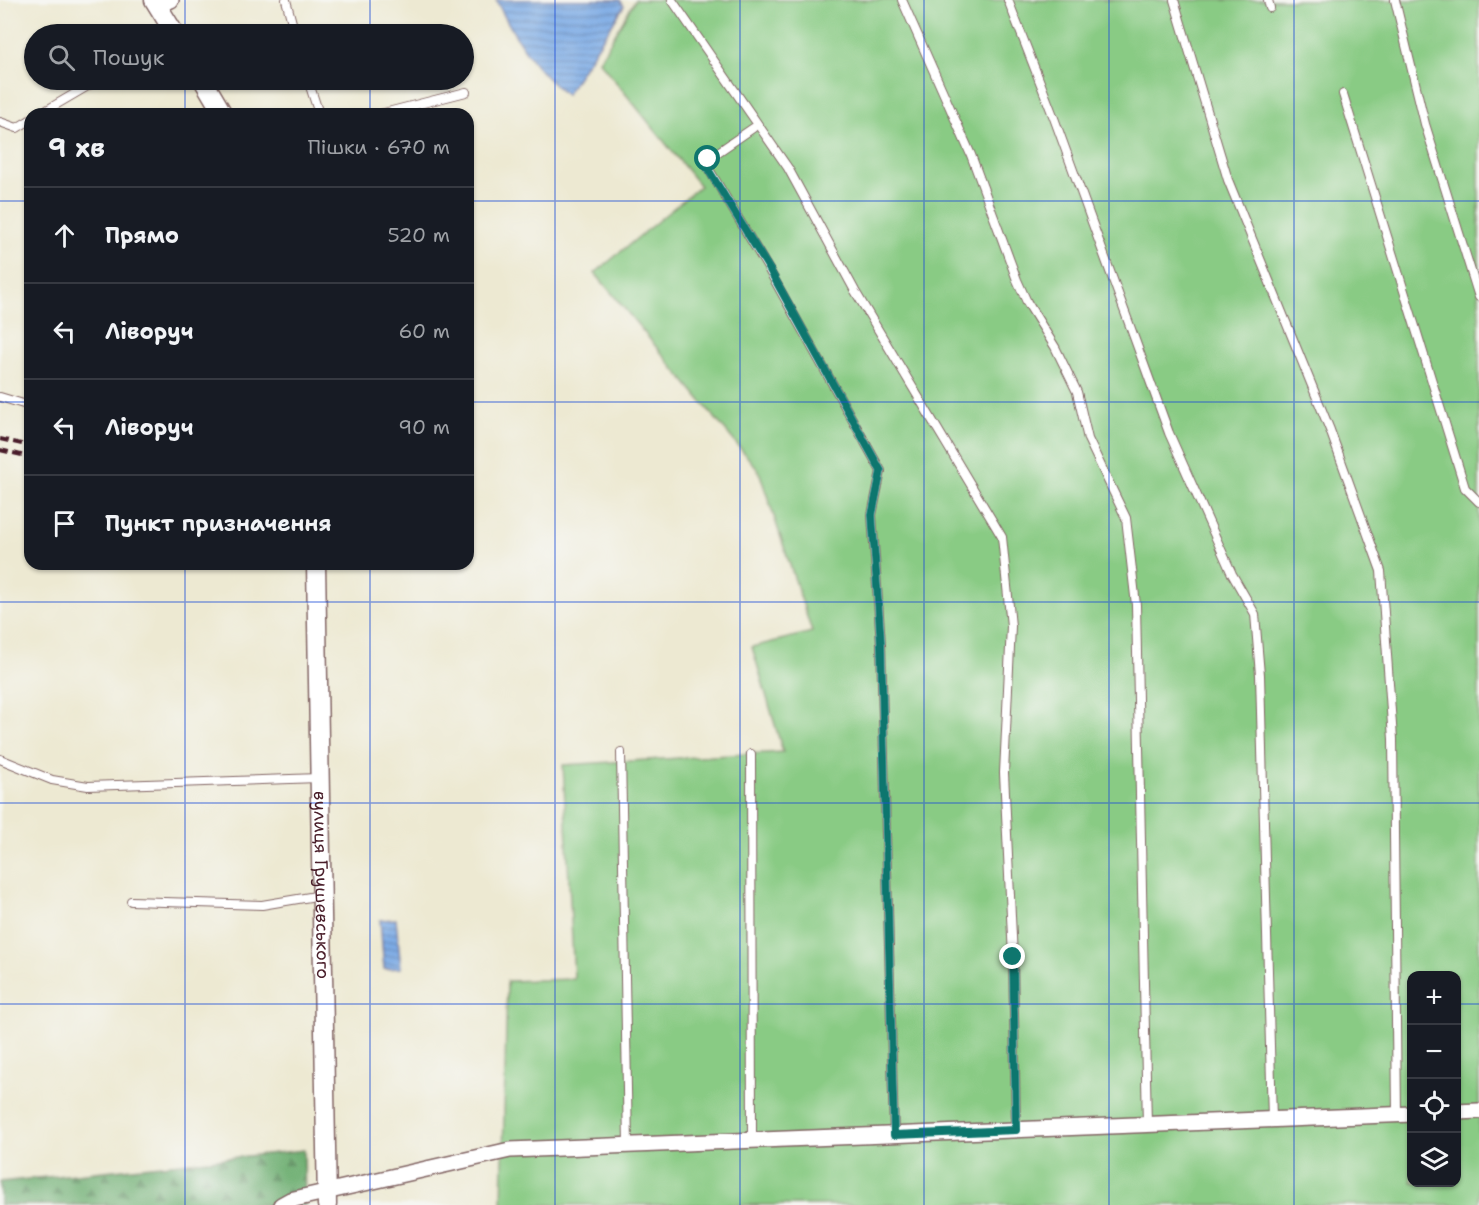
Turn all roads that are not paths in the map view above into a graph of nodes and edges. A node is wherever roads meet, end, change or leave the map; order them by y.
1 (286, 0) edge
2 (672, 0) edge
3 (902, 0) edge
4 (1008, 0) edge
5 (1174, 0) edge
6 (1395, 0) edge
7 (161, 1) edge
8 (170, 24) edge
9 (292, 24) edge
10 (81, 90) edge
11 (209, 90) edge
12 (311, 90) edge
13 (466, 92) dead end
14 (1343, 94) dead end
15 (50, 108) edge
16 (220, 108) edge
17 (317, 108) edge
18 (403, 108) edge
19 (0, 122) edge
20 (24, 124) edge
21 (753, 128) dead end
22 (1479, 297) edge
23 (0, 397) edge
24 (24, 404) edge
25 (1479, 502) edge
26 (316, 570) edge
27 (621, 753) dead end
28 (751, 754) dead end
29 (0, 759) edge
30 (321, 778) junction
31 (324, 895) junction
32 (131, 901) dead end
33 (1479, 1111) edge
34 (1461, 1112) edge
35 (1404, 1114) edge
36 (1272, 1120) junction
37 (1147, 1125) junction
38 (1016, 1130) junction
39 (894, 1135) junction
40 (752, 1141) junction
41 (628, 1145) junction
42 (327, 1198) edge
43 (281, 1205) edge

1 - 9 lane
2 - 38 lane
3 - 37 lane
4 - 36 lane
5 - 35 lane
6 - 22 lane
7 - 8 street
10 - 15 lane
11 - 16 street
12 - 17 lane
13 - 18 lane
14 - 25 lane
19 - 20 lane
21 - 39 lane
23 - 24 lane
26 - 30 street, вулиця Грушевського
27 - 41 lane
28 - 40 lane
29 - 30 lane
30 - 31 street, вулиця Грушевського
31 - 32 lane
31 - 42 street, вулиця Грушевського
33 - 34 street
35 - 36 street
36 - 37 street
37 - 38 street
38 - 39 street
39 - 40 street
40 - 41 street
41 - 42 street
42 - 43 street

